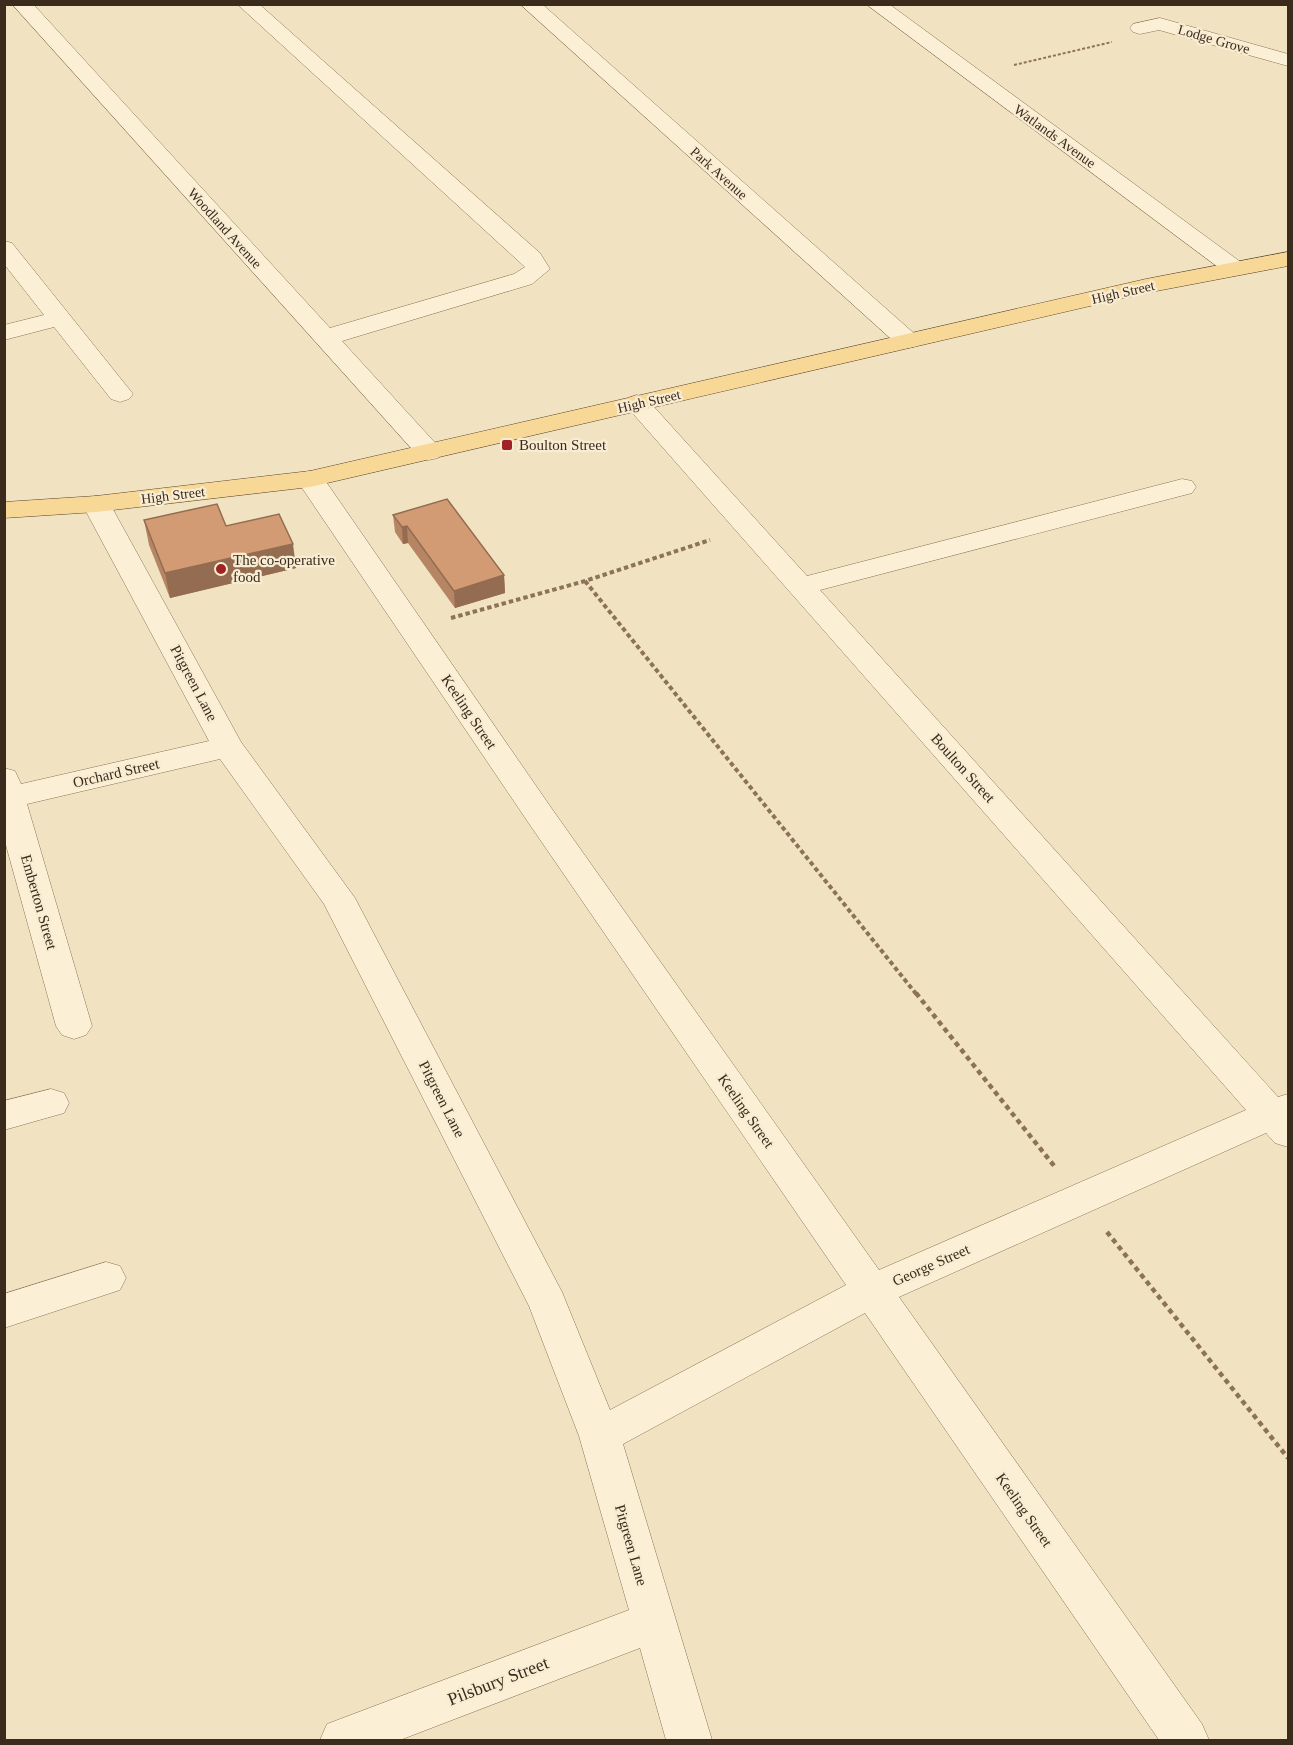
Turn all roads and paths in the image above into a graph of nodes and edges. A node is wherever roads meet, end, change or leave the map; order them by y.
1 (22, 4) edge
2 (247, 4) edge
3 (530, 4) edge
4 (876, 4) edge
5 (1140, 28) joint
6 (1288, 60) edge
7 (972, 75) junction
8 (4, 248) edge
9 (1288, 259) edge
10 (1234, 268) junction
11 (58, 319) junction
12 (4, 333) edge
13 (326, 338) junction
14 (908, 341) junction
15 (120, 394) dead end
16 (637, 403) junction
17 (429, 452) junction
18 (310, 479) junction
19 (1182, 487) dead end
20 (96, 504) junction
21 (4, 510) edge
22 (748, 528) junction
23 (585, 580) junction
24 (801, 586) junction
25 (413, 629) junction
26 (228, 747) junction
27 (6, 792) edge
28 (74, 1026) dead end
29 (51, 1103) dead end
30 (4, 1116) edge
31 (1283, 1119) edge
32 (1081, 1199) junction
33 (106, 1278) dead end
34 (871, 1291) junction
35 (4, 1311) edge
36 (600, 1436) junction
37 (1288, 1458) edge
38 (652, 1622) junction
39 (343, 1740) edge
40 (689, 1740) edge
41 (1186, 1740) edge

1 - 13 street, Woodland Avenue
2 - 13 street
3 - 14 street, Park Avenue
4 - 7 street, Watlands Avenue
5 - 6 street, Lodge Grove
5 - 7 path
7 - 10 street, Watlands Avenue
8 - 11 street
9 - 10 main road, High Street
10 - 14 main road, High Street
11 - 12 street
11 - 15 street
13 - 17 street, Woodland Avenue
14 - 16 main road, High Street
16 - 17 main road, High Street
16 - 22 street, Boulton Street
17 - 18 main road, High Street
18 - 20 main road, High Street
18 - 25 street, Keeling Street
19 - 24 street
20 - 21 main road, High Street
20 - 26 street, Pitgreen Lane
22 - 23 path
22 - 24 street, Boulton Street
23 - 25 path
23 - 32 path
24 - 31 street, Boulton Street
25 - 34 street, Keeling Street
26 - 27 street, Orchard Street
26 - 36 street, Pitgreen Lane
27 - 28 street, Emberton Street
29 - 30 street
31 - 32 street, George Street
32 - 34 street, George Street
32 - 37 path
33 - 35 street
34 - 36 street, George Street
34 - 41 street, Keeling Street
36 - 38 street, Pitgreen Lane
38 - 39 street, Pilsbury Street
38 - 40 street, Pitgreen Lane

